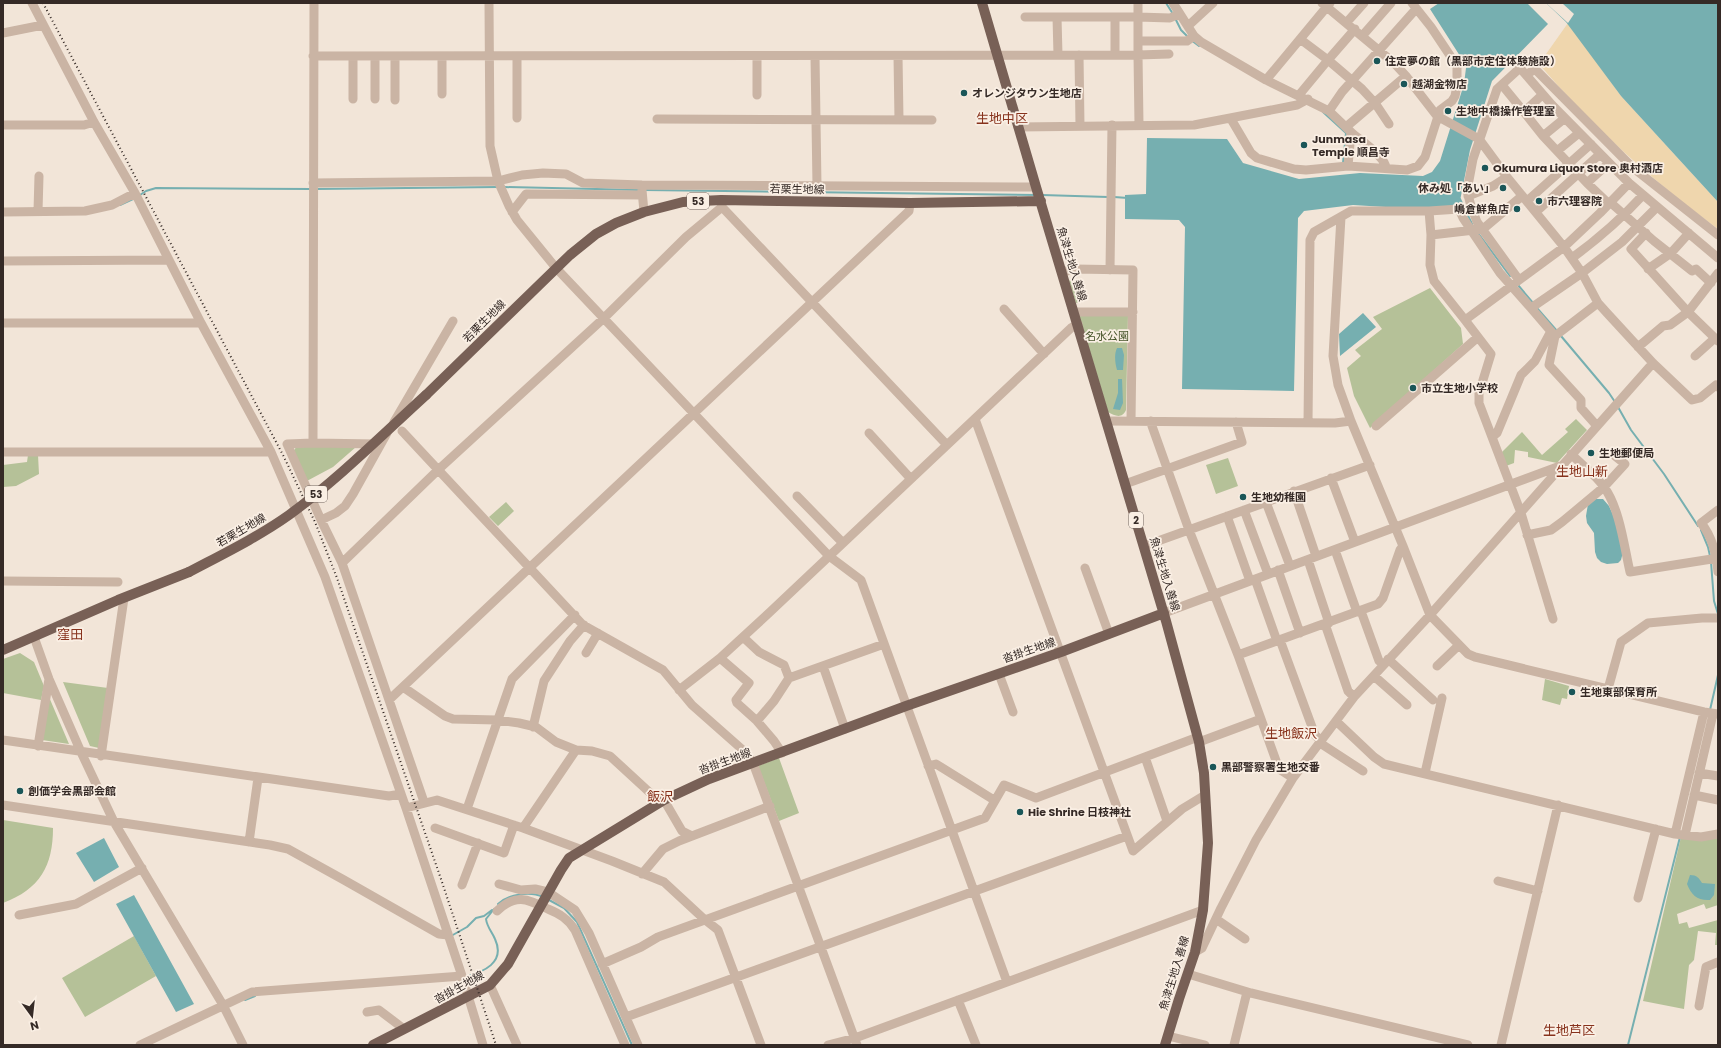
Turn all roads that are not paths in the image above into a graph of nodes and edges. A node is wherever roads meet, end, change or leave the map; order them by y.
1 (32, 3) edge
2 (314, 3) edge
3 (489, 3) edge
4 (982, 3) edge
5 (1138, 3) edge
6 (1173, 3) edge
7 (1213, 3) edge
8 (1364, 3) edge
9 (1391, 3) edge
10 (1326, 4) edge
11 (1414, 6) edge
12 (1179, 14) junction
13 (1025, 17) dead end
14 (1057, 17) junction
15 (1116, 17) junction
16 (1138, 17) junction
17 (1347, 22) junction
18 (43, 25) junction
19 (1188, 26) junction
20 (1355, 29) junction
21 (3, 33) edge
22 (1362, 35) junction
23 (1194, 36) junction
24 (1300, 39) junction
25 (1138, 41) junction
26 (1380, 50) junction
27 (1169, 54) dead end
28 (997, 55) junction
29 (1058, 55) junction
30 (1079, 55) junction
31 (1115, 55) junction
32 (1138, 55) junction
33 (314, 56) junction
34 (353, 56) junction
35 (375, 56) junction
36 (395, 56) junction
37 (758, 56) junction
38 (815, 56) junction
39 (898, 56) junction
40 (442, 57) junction
41 (489, 57) junction
42 (517, 57) junction
43 (1328, 60) junction
44 (1526, 75) junction
45 (1406, 76) junction
46 (1266, 80) junction
47 (1352, 80) junction
48 (1502, 85) junction
49 (442, 94) dead end
50 (758, 94) dead end
51 (1542, 94) junction
52 (1299, 95) junction
53 (352, 99) dead end
54 (375, 99) dead end
55 (1308, 99) junction
56 (395, 100) dead end
57 (1375, 102) junction
58 (1329, 110) junction
59 (1524, 112) junction
60 (517, 118) dead end
61 (1439, 118) junction
62 (1565, 118) junction
63 (657, 119) dead end
64 (816, 119) junction
65 (1231, 119) junction
66 (899, 120) junction
67 (932, 120) dead end
68 (94, 122) junction
69 (1389, 124) dead end
70 (3, 125) edge
71 (1140, 125) junction
72 (1080, 126) junction
73 (1112, 126) junction
74 (1018, 127) junction
75 (1349, 130) junction
76 (1579, 133) junction
77 (1543, 136) junction
78 (1477, 138) junction
79 (1590, 144) junction
80 (1557, 151) junction
81 (1600, 154) junction
82 (1609, 163) junction
83 (1569, 164) junction
84 (1348, 166) junction
85 (1386, 168) junction
86 (1578, 174) junction
87 (39, 176) dead end
88 (1507, 177) junction
89 (498, 182) junction
90 (313, 183) junction
91 (1629, 183) junction
92 (1588, 184) junction
93 (642, 185) junction
94 (817, 186) junction
95 (1036, 187) junction
96 (135, 193) junction
97 (642, 195) junction
98 (1643, 195) junction
99 (1468, 196) junction
100 (1525, 199) junction
101 (1041, 201) junction
102 (721, 203) junction
103 (910, 203) junction
104 (1610, 203) junction
105 (1657, 207) junction
106 (38, 211) junction
107 (3, 212) edge
108 (512, 212) junction
109 (644, 212) junction
110 (1429, 212) junction
111 (1536, 212) junction
112 (1625, 214) junction
113 (1341, 217) junction
114 (1638, 226) junction
115 (1483, 230) junction
116 (1472, 231) junction
117 (1646, 233) junction
118 (1689, 233) junction
119 (1431, 235) junction
120 (1718, 235) edge
121 (1564, 247) junction
122 (1671, 253) junction
123 (1572, 258) junction
124 (1718, 258) edge
125 (169, 260) junction
126 (3, 261) edge
127 (556, 268) junction
128 (1648, 269) junction
129 (1110, 270) junction
130 (1062, 272) junction
131 (1582, 273) junction
132 (1718, 273) edge
133 (1515, 283) junction
134 (1711, 283) junction
135 (812, 302) junction
136 (1598, 303) junction
137 (1531, 308) junction
138 (1004, 309) dead end
139 (1074, 312) junction
140 (1133, 312) junction
141 (1688, 312) junction
142 (604, 318) junction
143 (1465, 320) junction
144 (453, 321) dead end
145 (3, 323) edge
146 (201, 323) junction
147 (1078, 324) junction
148 (1553, 334) junction
149 (1478, 337) junction
150 (1717, 339) edge
151 (1638, 348) junction
152 (1044, 354) junction
153 (1695, 356) dead end
154 (1653, 363) junction
155 (1718, 387) edge
156 (693, 414) junction
157 (975, 419) junction
158 (1107, 421) junction
159 (1131, 421) junction
160 (1152, 421) junction
161 (1351, 421) junction
162 (1236, 422) junction
163 (1308, 423) junction
164 (1376, 426) dead end
165 (1597, 426) junction
166 (402, 430) dead end
167 (869, 433) dead end
168 (1492, 437) junction
169 (313, 443) junction
170 (380, 444) junction
171 (947, 444) junction
172 (3, 452) edge
173 (271, 452) junction
174 (1571, 454) junction
175 (1616, 456) dead end
176 (1370, 465) junction
177 (1562, 465) junction
178 (439, 469) junction
179 (1167, 469) junction
180 (1331, 478) junction
181 (911, 479) junction
182 (1125, 484) junction
183 (1510, 484) junction
184 (1604, 487) junction
185 (1294, 491) junction
186 (798, 496) dead end
187 (1266, 502) junction
188 (1244, 510) junction
189 (1718, 510) edge
190 (1521, 513) junction
191 (1227, 516) junction
192 (321, 520) junction
193 (1395, 527) junction
194 (1189, 530) junction
195 (1527, 535) junction
196 (1355, 542) junction
197 (843, 543) junction
198 (1144, 546) junction
199 (1403, 546) junction
200 (1335, 550) junction
201 (829, 556) junction
202 (1312, 558) junction
203 (1718, 558) edge
204 (342, 563) junction
205 (1290, 566) junction
206 (530, 567) junction
207 (1085, 568) dead end
208 (1278, 570) junction
209 (1718, 572) edge
210 (1268, 574) junction
211 (1252, 580) junction
212 (3, 581) edge
213 (118, 582) dead end
214 (1214, 594) junction
215 (124, 598) junction
216 (1359, 612) junction
217 (1164, 613) junction
218 (575, 615) junction
219 (1430, 615) junction
220 (1718, 618) edge
221 (1553, 619) dead end
222 (1327, 624) junction
223 (584, 625) junction
224 (598, 633) junction
225 (1300, 633) junction
226 (1109, 634) junction
227 (743, 636) junction
228 (34, 637) junction
229 (1278, 641) junction
230 (884, 644) junction
231 (1459, 645) junction
232 (3, 650) edge
233 (1061, 652) junction
234 (586, 653) dead end
235 (1238, 655) junction
236 (720, 658) junction
237 (1386, 662) junction
238 (823, 666) junction
239 (1437, 666) dead end
240 (999, 674) junction
241 (1374, 676) junction
242 (788, 678) junction
243 (49, 679) junction
244 (403, 687) junction
245 (1608, 689) junction
246 (679, 690) junction
247 (1354, 698) junction
248 (390, 699) junction
249 (906, 706) junction
250 (1407, 706) dead end
251 (1013, 712) dead end
252 (1712, 713) edge
253 (1261, 719) junction
254 (497, 720) junction
255 (757, 721) junction
256 (1336, 721) junction
257 (533, 726) junction
258 (845, 729) junction
259 (1198, 739) junction
260 (3, 740) edge
261 (1320, 742) junction
262 (38, 746) junction
263 (576, 750) junction
264 (81, 752) junction
265 (782, 753) junction
266 (101, 756) junction
267 (1145, 757) junction
268 (753, 763) junction
269 (928, 766) junction
270 (1363, 771) dead end
271 (1105, 772) junction
272 (1700, 772) junction
273 (1425, 773) junction
274 (1718, 776) edge
275 (258, 778) junction
276 (1293, 778) junction
277 (401, 794) junction
278 (1205, 795) junction
279 (1694, 795) junction
280 (994, 800) junction
281 (1718, 800) edge
282 (662, 801) junction
283 (424, 802) junction
284 (3, 805) edge
285 (1558, 805) junction
286 (770, 806) junction
287 (406, 808) junction
288 (467, 809) junction
289 (1167, 821) junction
290 (114, 822) junction
291 (514, 825) junction
292 (435, 828) dead end
293 (523, 828) junction
294 (951, 829) junction
295 (1656, 829) junction
296 (1675, 834) junction
297 (1718, 834) edge
298 (1685, 835) junction
299 (692, 836) junction
300 (1127, 836) junction
301 (249, 842) junction
302 (478, 844) junction
303 (582, 849) junction
304 (142, 868) junction
305 (642, 874) junction
306 (1498, 881) dead end
307 (499, 884) dead end
308 (799, 884) junction
309 (462, 885) dead end
310 (974, 891) junction
311 (1538, 891) junction
312 (1638, 898) dead end
313 (544, 899) junction
314 (1203, 910) junction
315 (497, 912) dead end
316 (19, 915) dead end
317 (704, 919) junction
318 (1216, 919) junction
319 (448, 934) junction
320 (1245, 939) dead end
321 (822, 947) junction
322 (1195, 952) junction
323 (1718, 962) edge
324 (602, 964) junction
325 (1188, 974) junction
326 (462, 976) junction
327 (736, 978) junction
328 (1007, 982) junction
329 (490, 985) junction
330 (1247, 992) junction
331 (467, 996) junction
332 (958, 1000) junction
333 (224, 1005) junction
334 (1699, 1006) dead end
335 (367, 1012) dead end
336 (626, 1017) junction
337 (404, 1029) junction
338 (856, 1041) edge
339 (1167, 1041) edge
340 (140, 1045) edge
341 (243, 1045) edge
342 (373, 1045) edge
343 (483, 1045) edge
344 (517, 1045) edge
345 (625, 1045) edge
346 (638, 1045) edge
347 (761, 1045) edge
348 (828, 1045) edge
349 (976, 1045) edge
350 (1204, 1045) edge
351 (1234, 1045) edge
352 (1468, 1045) edge
353 (1501, 1045) edge

1 - 18 street
2 - 33 street
3 - 41 street
4 - 28 main road, 魚津生地入善線 / 2
5 - 16 street
6 - 12 street
7 - 19 street
8 - 17 street
9 - 22 street
10 - 17 street
10 - 24 street
11 - 26 street
11 - 61 street
12 - 16 street
12 - 19 street
13 - 14 street
14 - 15 street
14 - 29 street
15 - 16 street
15 - 31 street
16 - 25 street
17 - 20 street
18 - 21 street
18 - 68 street
19 - 23 street
20 - 22 street
20 - 43 street
22 - 26 street
23 - 25 street
23 - 46 street
24 - 43 street
24 - 46 street
25 - 32 street
26 - 45 street
26 - 47 street
27 - 32 street
28 - 29 street
28 - 39 street
28 - 74 main road, 魚津生地入善線 / 2
29 - 30 street
30 - 31 street
30 - 72 street
31 - 32 street
32 - 71 street
33 - 34 street
33 - 90 street
34 - 35 street
34 - 53 street
35 - 36 street
35 - 54 street
36 - 40 street
36 - 56 street
37 - 38 street
37 - 42 street
37 - 50 street
38 - 39 street
38 - 64 street
39 - 66 street
40 - 41 street
40 - 49 street
41 - 42 street
41 - 89 street
42 - 60 street
43 - 47 street
43 - 52 street
44 - 48 street
44 - 51 street
44 - 120 street
45 - 57 street
45 - 61 street
46 - 52 street
47 - 57 street
47 - 58 street
48 - 59 street
48 - 78 street
51 - 59 street
51 - 62 street
52 - 55 street
55 - 58 street
55 - 65 street
57 - 69 street
57 - 75 street
58 - 75 street
59 - 77 street
61 - 78 street
61 - 85 street
62 - 76 street
62 - 77 street
63 - 64 street
64 - 66 street
64 - 94 street
65 - 71 street
65 - 84 street
66 - 67 street
68 - 70 street
68 - 96 street
71 - 73 street
72 - 73 street
72 - 74 street
73 - 129 street
74 - 95 main road, 魚津生地入善線 / 2
75 - 84 street
75 - 85 street
76 - 79 street
76 - 80 street
77 - 80 street
78 - 88 street
78 - 99 street
79 - 81 street
79 - 83 street
80 - 83 street
81 - 82 street
81 - 86 street
82 - 91 street
82 - 92 street
83 - 86 street
83 - 100 street
84 - 85 street
86 - 92 street
86 - 111 street
87 - 106 street
88 - 99 street
88 - 100 street
89 - 90 street
89 - 93 street
89 - 108 street
90 - 169 street
91 - 98 street
91 - 104 street
92 - 104 street
93 - 94 street
93 - 97 street
94 - 95 street
95 - 101 main road, 魚津生地入善線 / 2
96 - 106 street
96 - 125 street
97 - 108 street
97 - 109 street
98 - 105 street
98 - 112 street
99 - 115 street
100 - 111 street
100 - 115 street
101 - 103 main road, 若栗生地線 / 53
101 - 130 main road, 魚津生地入善線 / 2
102 - 103 main road, 若栗生地線 / 53
102 - 109 main road, 若栗生地線 / 53
102 - 135 street
102 - 142 street
103 - 135 street
104 - 112 street
104 - 121 street
105 - 114 street
105 - 118 street
106 - 107 street
108 - 127 street
109 - 127 main road, 若栗生地線 / 53
110 - 113 street
110 - 116 street
110 - 119 street
111 - 121 street
112 - 114 street
112 - 123 street
113 - 161 street
113 - 163 street
114 - 117 street
114 - 131 street
115 - 116 street
115 - 133 street
116 - 119 street
116 - 133 street
117 - 122 street
117 - 128 street
118 - 122 street
118 - 124 street
119 - 143 street
121 - 123 street
121 - 133 street
122 - 128 street
122 - 134 street
123 - 131 street
125 - 126 street
125 - 146 street
127 - 142 street
127 - 215 main road, 若栗生地線 / 53, bridge
128 - 141 street
129 - 130 street
129 - 140 street
130 - 139 main road, 魚津生地入善線 / 2
131 - 136 street
131 - 137 street
132 - 134 street
133 - 137 street
133 - 143 street
134 - 141 street
135 - 156 street
135 - 171 street
136 - 148 street
136 - 151 street
137 - 148 street
138 - 152 street
139 - 140 street
139 - 147 main road, 魚津生地入善線 / 2
140 - 159 street
141 - 150 street
141 - 151 street
142 - 156 street
142 - 178 street
143 - 149 street
144 - 170 street
145 - 146 street
146 - 173 street
147 - 152 street
147 - 158 main road, 魚津生地入善線 / 2
148 - 165 street
148 - 168 street
149 - 164 street
149 - 168 street
150 - 153 street
151 - 154 street
152 - 157 street
154 - 155 street
154 - 165 street
156 - 201 street
156 - 206 street
157 - 171 street
157 - 233 street
158 - 159 street
158 - 182 main road, 魚津生地入善線 / 2
159 - 160 street
160 - 162 street
160 - 179 street
161 - 163 street
161 - 176 street
162 - 163 street
162 - 179 street
165 - 174 street
166 - 178 street
167 - 181 street
168 - 183 street
169 - 170 street
169 - 192 street
170 - 192 street
171 - 181 street
172 - 173 street
173 - 277 street
174 - 177 street
174 - 184 street
175 - 184 street
176 - 180 street
176 - 193 street
177 - 183 street
177 - 190 street
178 - 204 street
178 - 206 street
179 - 182 street
179 - 194 street
180 - 185 street
180 - 196 street
181 - 197 street
182 - 198 main road, 魚津生地入善線 / 2
183 - 190 street
183 - 193 street
184 - 195 street
184 - 203 street
185 - 187 street
185 - 202 street
186 - 197 street
187 - 188 street
187 - 205 street
188 - 191 street
188 - 210 street
189 - 203 street
190 - 195 street
190 - 219 street
191 - 194 street
191 - 211 street
192 - 204 street
193 - 196 street
193 - 199 street
194 - 198 street
194 - 214 street
195 - 221 street
196 - 200 street
197 - 201 street
198 - 217 main road, 魚津生地入善線 / 2
199 - 216 street
199 - 219 street
200 - 202 street
200 - 216 street
201 - 227 street
201 - 230 street
202 - 205 street
202 - 222 street
203 - 209 street
204 - 248 street
205 - 208 street
206 - 218 street
206 - 244 street
207 - 226 street
208 - 210 street
208 - 225 street
210 - 211 street
211 - 214 street
211 - 229 street
212 - 213 street
214 - 217 street
214 - 235 street
215 - 228 main road, 若栗生地線 / 53
215 - 266 street
216 - 222 street
216 - 237 street
217 - 226 main road, 沓掛生地線
217 - 259 main road, 魚津生地入善線 / 2
218 - 223 street
218 - 254 street
219 - 231 street
219 - 237 street
220 - 245 street
222 - 225 street
222 - 247 street
223 - 224 street
223 - 257 street
224 - 234 street
224 - 246 street
225 - 229 street
226 - 233 main road, 沓掛生地線
227 - 236 street
227 - 242 street
228 - 232 main road, 若栗生地線 / 53
228 - 243 street
229 - 235 street
229 - 261 street
230 - 238 street
230 - 249 street
231 - 239 street
231 - 245 street
233 - 240 main road, 沓掛生地線
233 - 271 street
235 - 253 street
236 - 246 street
236 - 255 street
237 - 241 street
237 - 273 street
238 - 242 street
238 - 258 street
240 - 249 main road, 沓掛生地線
240 - 251 street
241 - 247 street
241 - 250 street
242 - 255 street
243 - 262 street
243 - 264 street
244 - 248 street
244 - 254 street
245 - 252 street
246 - 268 street
247 - 256 street
248 - 283 street
249 - 258 main road, 沓掛生地線
249 - 269 street
252 - 272 street
252 - 296 street
253 - 259 street
253 - 276 street
254 - 257 street
254 - 288 street
255 - 265 street
256 - 261 street
256 - 273 street
257 - 263 street
258 - 265 main road, 沓掛生地線
259 - 267 street
259 - 278 main road, 魚津生地入善線 / 2
260 - 262 street
261 - 270 street
261 - 276 street
262 - 264 street
263 - 282 street
263 - 293 street
264 - 266 street
264 - 290 street
265 - 268 main road, 沓掛生地線
266 - 275 street
267 - 271 street
267 - 289 street
268 - 282 main road, 沓掛生地線
268 - 286 street
269 - 280 street
269 - 294 street
271 - 280 street
271 - 300 street
272 - 274 street
272 - 279 street
273 - 285 street
275 - 277 street
275 - 301 street
276 - 318 street
277 - 287 street
278 - 289 street
278 - 314 main road, 魚津生地入善線 / 2
279 - 281 street
279 - 298 street
280 - 294 street
282 - 299 street
282 - 303 main road, 沓掛生地線
283 - 287 street
283 - 288 street
284 - 290 street
285 - 295 street
285 - 311 street
286 - 299 street
286 - 308 street
287 - 319 street
288 - 291 street
289 - 300 street
290 - 301 street
290 - 304 street
291 - 293 street
291 - 302 street
292 - 302 street
293 - 303 street
294 - 308 street
294 - 310 street
295 - 296 street
295 - 312 street
296 - 298 street
297 - 298 street
299 - 305 street
300 - 310 street
301 - 319 street
302 - 309 street
303 - 305 street
303 - 313 main road, 沓掛生地線
304 - 316 street
304 - 333 street
305 - 317 street
306 - 311 street
307 - 313 street
308 - 317 street
308 - 321 street
310 - 321 street
310 - 328 street
311 - 353 street
313 - 315 street
313 - 324 street
313 - 329 main road, 沓掛生地線
313 - 345 street
314 - 322 main road, 魚津生地入善線 / 2
314 - 328 street
317 - 324 street
317 - 327 street
318 - 320 street
318 - 322 street
319 - 326 street
321 - 327 street
321 - 338 street
322 - 325 main road, 魚津生地入善線 / 2
323 - 334 street
324 - 336 street
325 - 330 street
325 - 339 main road, 魚津生地入善線 / 2
326 - 331 street
326 - 333 street
327 - 336 street
327 - 347 street
328 - 332 street
329 - 331 main road, 沓掛生地線
329 - 344 street
330 - 351 street
330 - 352 street
331 - 337 main road, 沓掛生地線
331 - 343 street
332 - 338 street
332 - 349 street
333 - 340 street
333 - 341 street
335 - 337 street
336 - 346 street
337 - 342 main road, 沓掛生地線
338 - 348 street
339 - 350 street

